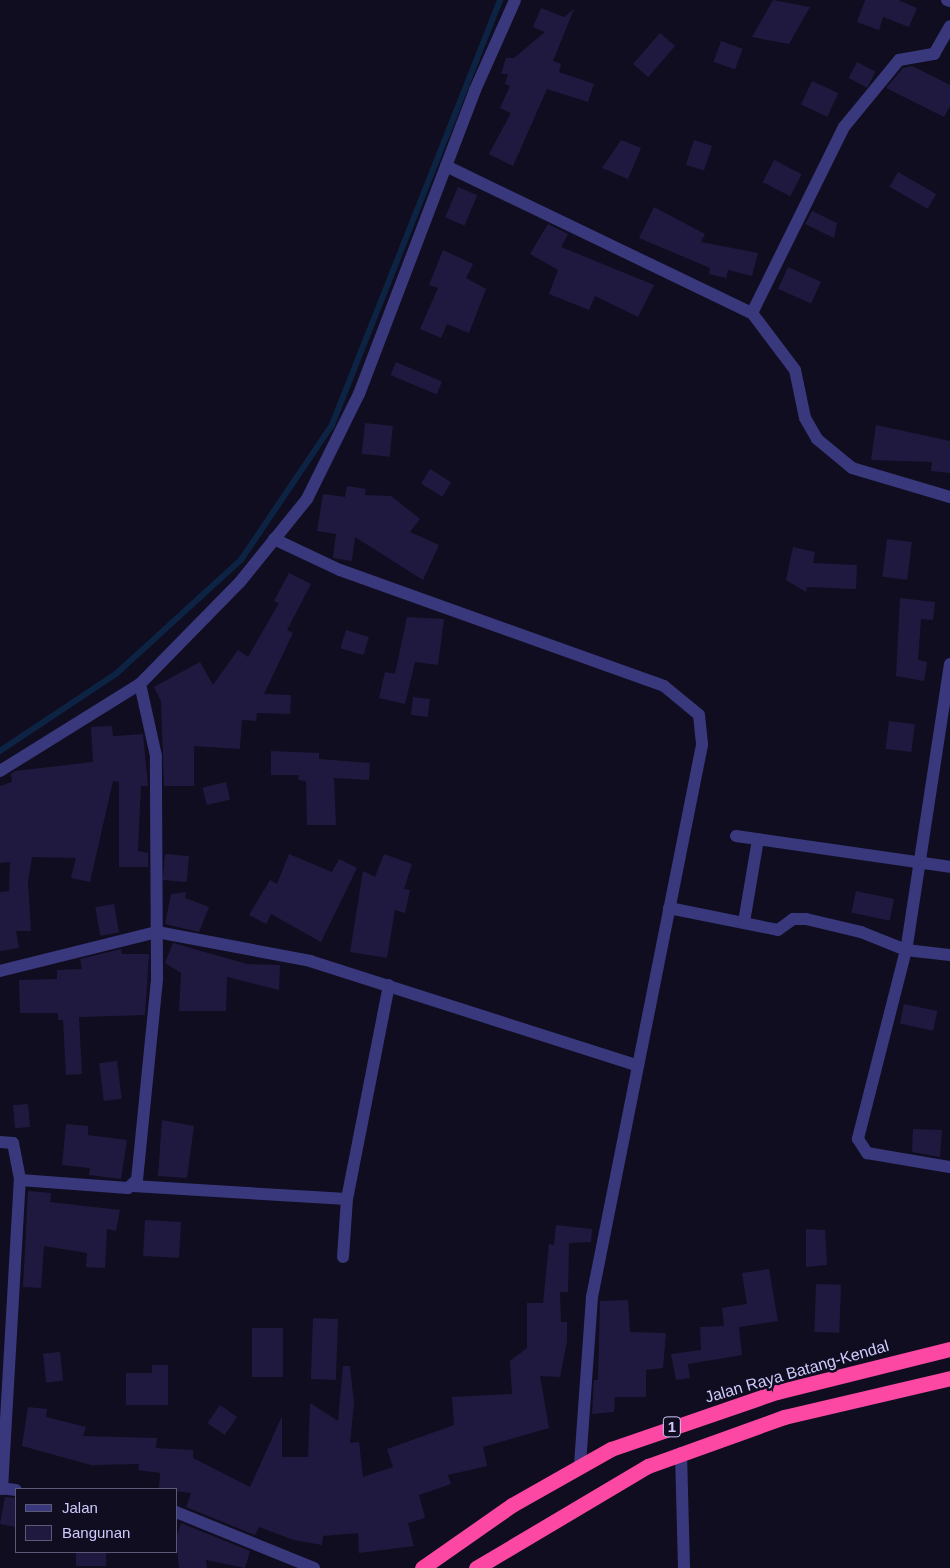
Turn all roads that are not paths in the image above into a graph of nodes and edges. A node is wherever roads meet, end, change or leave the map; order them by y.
1 (515, 0) edge
2 (950, 26) edge
3 (446, 166) junction
4 (752, 313) junction
5 (950, 497) edge
6 (274, 538) junction
7 (950, 664) edge
8 (140, 684) junction
9 (0, 771) edge
10 (736, 836) dead end
11 (758, 839) junction
12 (922, 865) junction
13 (950, 867) edge
14 (669, 908) junction
15 (744, 922) junction
16 (157, 932) junction
17 (906, 950) junction
18 (950, 955) edge
19 (0, 972) edge
20 (389, 985) junction
21 (636, 1065) junction
22 (0, 1142) edge
23 (950, 1167) edge
24 (20, 1180) junction
25 (133, 1186) junction
26 (346, 1198) junction
27 (343, 1257) dead end
28 (950, 1349) edge
29 (4, 1372) edge
30 (950, 1378) edge
31 (682, 1453) junction
32 (580, 1465) junction
33 (1, 1489) edge
34 (15, 1490) edge
35 (178, 1513) edge
36 (314, 1568) edge
37 (422, 1568) edge
38 (476, 1568) edge
39 (684, 1568) edge

1 - 3 street
2 - 4 street
3 - 4 street
3 - 6 street
4 - 5 street
6 - 8 street
6 - 14 street
7 - 12 street
8 - 9 street
8 - 16 street
10 - 11 street
11 - 12 street
11 - 15 street
12 - 13 street
12 - 17 street
14 - 15 street
14 - 21 street
15 - 17 street
16 - 19 street
16 - 20 street
16 - 25 street
17 - 18 street
17 - 23 street
20 - 21 street
20 - 26 street
21 - 32 street
22 - 24 street
24 - 25 street
24 - 29 street
25 - 26 street
26 - 27 street
28 - 32 highway, Jalan Raya Batang-Kendal / 1
29 - 33 street
30 - 31 highway, 1
31 - 38 highway, 1
31 - 39 street
32 - 37 highway, Jalan Raya Batang-Kendal / 1
33 - 34 street
35 - 36 street

